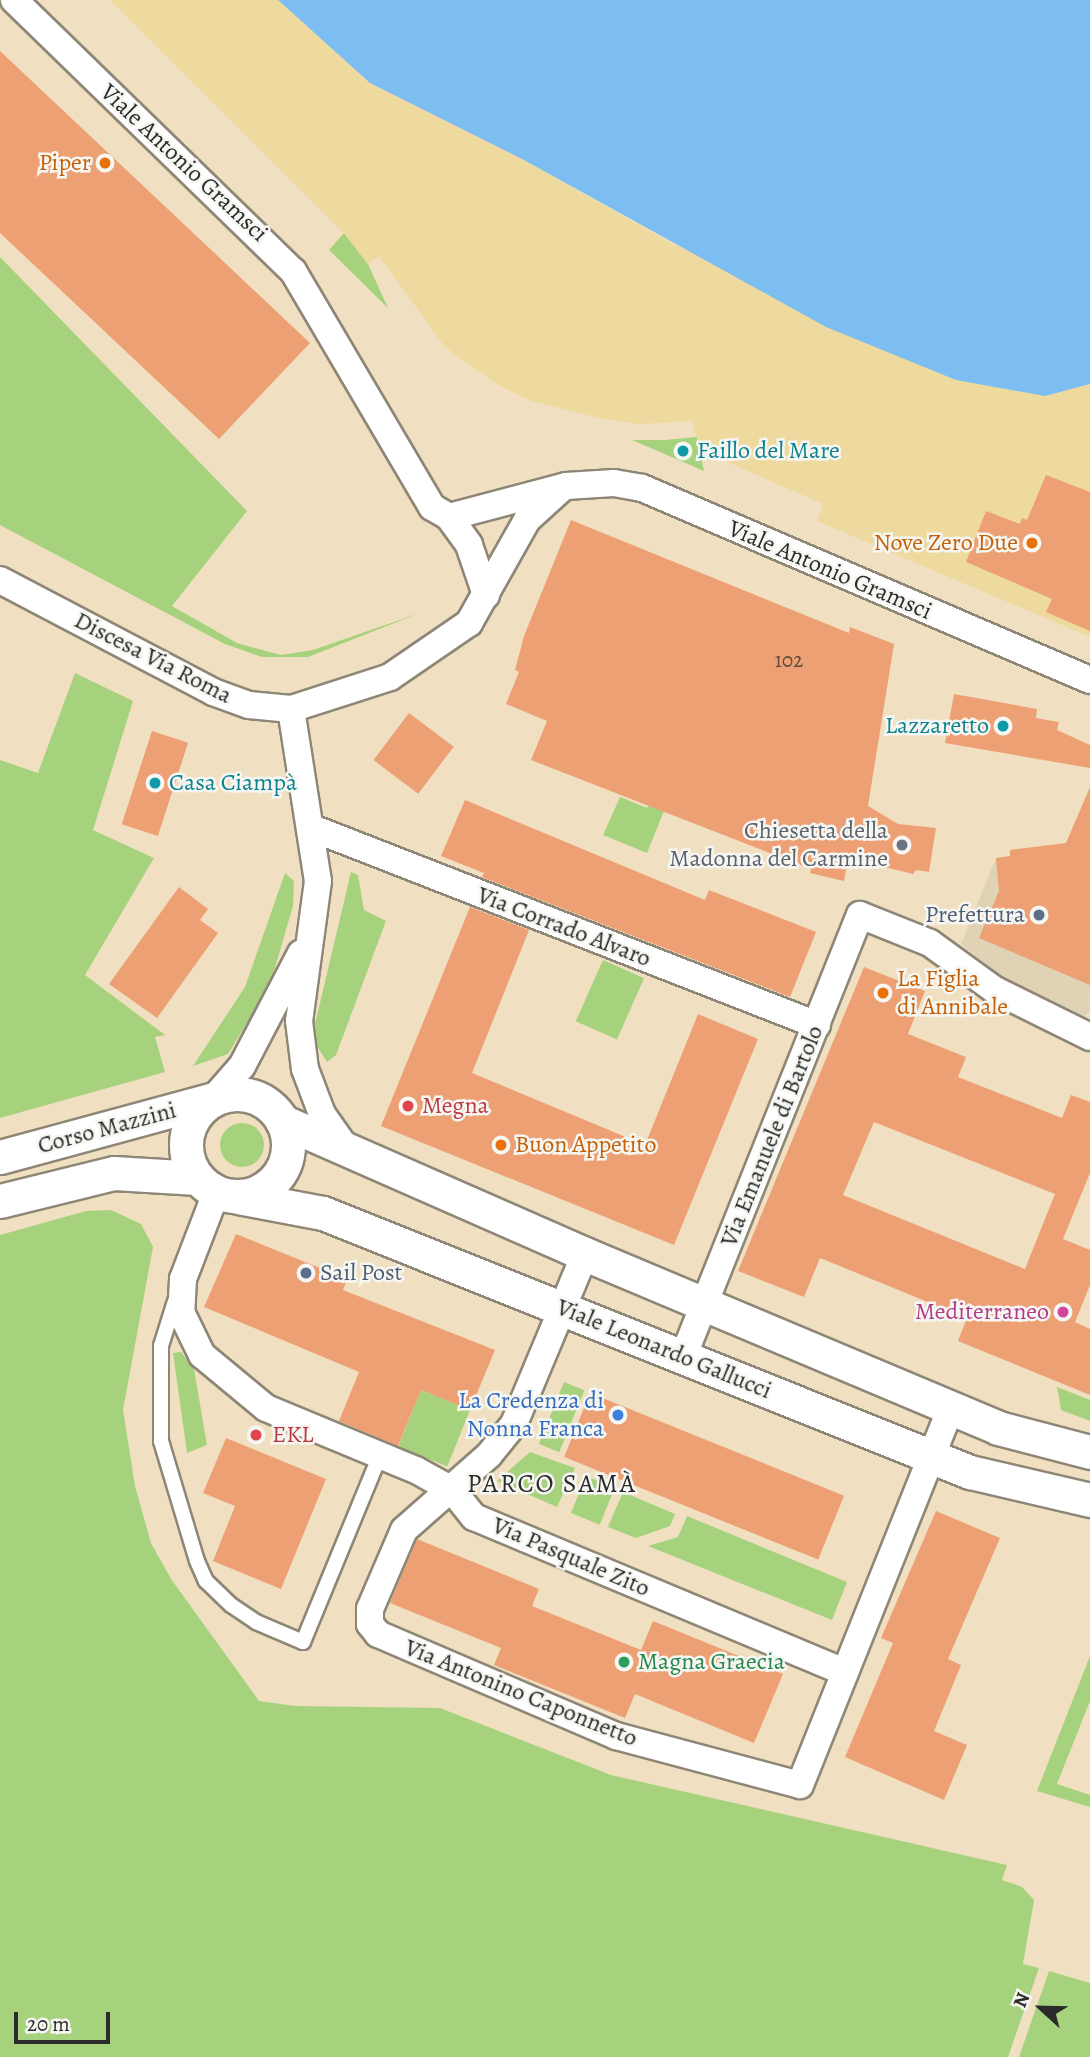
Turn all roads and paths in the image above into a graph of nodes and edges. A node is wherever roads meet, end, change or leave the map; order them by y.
1 (14, 0) edge
2 (566, 486) junction
3 (449, 517) junction
4 (0, 580) edge
5 (486, 595) junction
6 (1090, 680) edge
7 (291, 709) junction
8 (312, 828) junction
9 (310, 933) junction
10 (817, 1025) junction
11 (1090, 1037) edge
12 (213, 1099) junction
13 (282, 1121) junction
14 (349, 1153) junction
15 (0, 1157) edge
16 (217, 1189) junction
17 (0, 1201) edge
18 (585, 1254) junction
19 (183, 1279) junction
20 (705, 1306) junction
21 (565, 1309) junction
22 (683, 1357) junction
23 (951, 1408) junction
24 (1090, 1452) edge
25 (380, 1455) junction
26 (932, 1457) junction
27 (452, 1490) junction
28 (1090, 1500) edge
29 (845, 1672) junction

1 - 3 street, Viale Antonio Gramsci
2 - 3 street, Viale Antonio Gramsci
2 - 5 street, Discesa Via Roma
2 - 6 street, Viale Antonio Gramsci
3 - 5 street, Viale Antonio Gramsci
4 - 7 street, Discesa Via Roma
5 - 7 street, Discesa Via Roma
7 - 8 street
8 - 9 street
8 - 10 street, Via Corrado Alvaro
9 - 12 street
9 - 14 street
10 - 11 street, Via Emanuele di Bartolo
10 - 20 street, Via Emanuele di Bartolo
12 - 13 street
12 - 15 street, Corso Mazzini
12 - 16 street
13 - 14 street
13 - 16 street
14 - 18 street
16 - 17 street, Corso Mazzini
16 - 19 street, Via Pasquale Zito
16 - 21 street, Viale Leonardo Gallucci
18 - 20 street
18 - 21 street
19 - 25 street, Via Pasquale Zito
19 - 25 lane
20 - 22 street, Via Emanuele di Bartolo
20 - 23 street
21 - 22 street, Viale Leonardo Gallucci
21 - 27 street
22 - 26 street, Viale Leonardo Gallucci
23 - 24 street
23 - 26 street
25 - 27 street, Via Pasquale Zito
26 - 28 street, Viale Leonardo Gallucci
26 - 29 street
27 - 29 street, Via Pasquale Zito
27 - 29 street, Via Antonino Caponnetto

